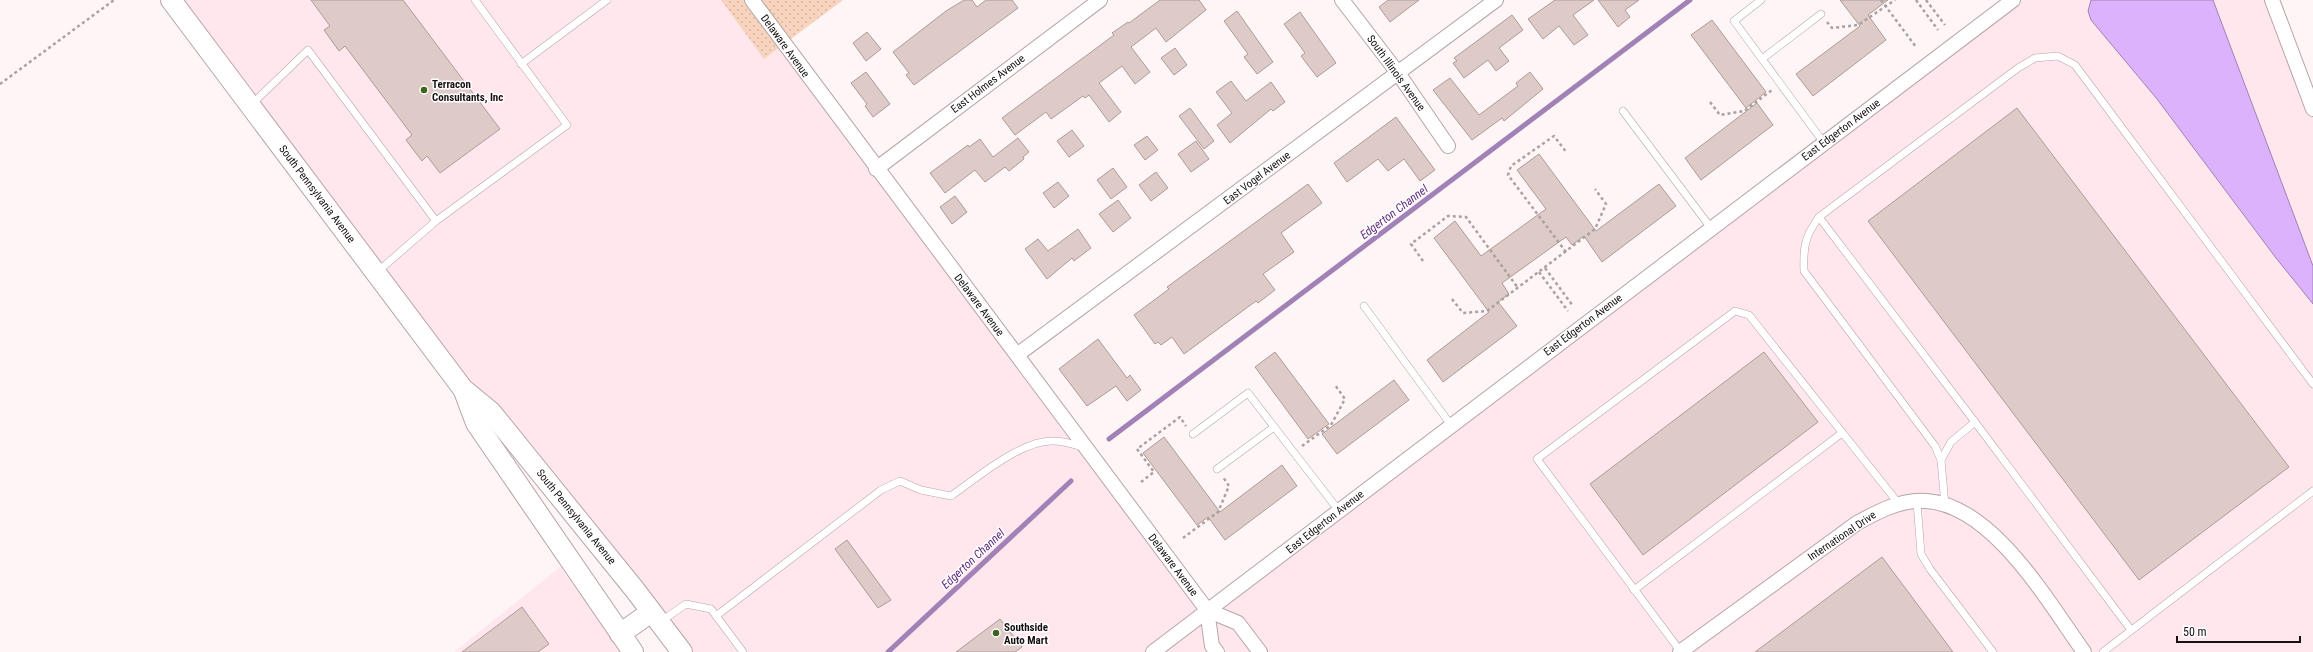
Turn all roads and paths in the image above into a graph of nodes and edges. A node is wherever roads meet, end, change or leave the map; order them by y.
1 (114, 0) edge
2 (474, 0) edge
3 (607, 0) edge
4 (752, 0) edge
5 (1100, 0) edge
6 (1342, 0) edge
7 (1496, 0) edge
8 (1761, 0) edge
9 (1881, 0) edge
10 (1896, 0) edge
11 (1916, 0) edge
12 (1926, 0) edge
13 (2013, 0) edge
14 (2272, 0) edge
15 (177, 2) edge
16 (1886, 7) junction
17 (1821, 14) dead end
18 (1944, 25) dead end
19 (1832, 28) dead end
20 (1938, 30) dead end
21 (1916, 47) dead end
22 (1762, 59) junction
23 (521, 64) junction
24 (1398, 73) junction
25 (2308, 77) edge
26 (0, 84) edge
27 (1780, 84) junction
28 (1710, 102) dead end
29 (250, 106) junction
30 (2313, 109) edge
31 (1623, 111) dead end
32 (1824, 143) junction
33 (1448, 146) dead end
34 (1567, 153) dead end
35 (876, 169) junction
36 (1595, 189) dead end
37 (1819, 217) junction
38 (436, 222) junction
39 (1711, 228) junction
40 (1566, 252) junction
41 (1423, 261) dead end
42 (1545, 268) junction
43 (1539, 272) junction
44 (376, 273) junction
45 (1518, 288) junction
46 (1452, 299) dead end
47 (1364, 306) dead end
48 (1574, 306) dead end
49 (1568, 311) dead end
50 (1017, 355) junction
51 (2313, 384) edge
52 (1335, 386) dead end
53 (463, 389) junction
54 (1180, 417) dead end
55 (1975, 422) junction
56 (1451, 425) junction
57 (1274, 427) junction
58 (1842, 432) junction
59 (1193, 434) dead end
60 (1086, 448) junction
61 (1294, 452) junction
62 (1941, 460) junction
63 (1217, 469) dead end
64 (1141, 482) dead end
65 (1229, 486) dead end
66 (2313, 491) edge
67 (1917, 502) junction
68 (1899, 504) junction
69 (1945, 505) junction
70 (1339, 511) junction
71 (1183, 538) dead end
72 (1634, 590) junction
73 (1207, 610) junction
74 (716, 616) junction
75 (655, 617) junction
76 (2131, 630) junction
77 (620, 634) junction
78 (633, 652) edge
79 (682, 652) edge
80 (743, 652) edge
81 (1153, 652) edge
82 (1217, 652) edge
83 (1260, 652) edge
84 (1680, 652) edge
85 (1993, 652) edge
86 (2084, 652) edge
87 (2103, 652) edge

1 - 26 path
2 - 23 lane
3 - 23 lane
4 - 35 street, Delaware Avenue
5 - 35 street, East Holmes Avenue
6 - 24 street, South Illinois Avenue
7 - 24 street, East Vogel Avenue
8 - 22 lane
9 - 16 path
10 - 16 path
11 - 20 path
12 - 18 path
13 - 32 street, East Edgerton Avenue
14 - 25 street
15 - 29 main road, South Pennsylvania Avenue
16 - 19 path
16 - 21 path
17 - 22 lane
22 - 27 lane
23 - 38 lane
24 - 33 street, South Illinois Avenue
24 - 50 street, East Vogel Avenue
25 - 30 street
27 - 28 path
27 - 32 lane
29 - 38 lane
29 - 44 main road, South Pennsylvania Avenue
31 - 39 lane
32 - 39 street, East Edgerton Avenue
34 - 40 path
35 - 50 street, Delaware Avenue
36 - 40 path
37 - 51 lane
37 - 55 lane
37 - 62 lane
38 - 44 lane
39 - 56 street, East Edgerton Avenue
40 - 42 path
41 - 45 path
42 - 43 path
42 - 48 path
43 - 45 path
43 - 49 path
44 - 53 main road, South Pennsylvania Avenue
45 - 46 path
47 - 56 lane
50 - 60 street, Delaware Avenue
52 - 61 path
53 - 75 main road, South Pennsylvania Avenue
53 - 77 main road, South Pennsylvania Avenue
54 - 64 path
55 - 62 lane
55 - 76 lane
56 - 70 street, East Edgerton Avenue
57 - 59 lane
57 - 61 lane
57 - 63 lane
58 - 68 lane
58 - 72 lane
58 - 72 lane
60 - 73 street, Delaware Avenue
60 - 74 lane
61 - 70 lane
62 - 69 lane
65 - 71 path
66 - 76 lane
67 - 68 street, International Drive
67 - 69 street, International Drive
67 - 85 lane
68 - 84 street, International Drive
69 - 86 street, International Drive
70 - 73 street, East Edgerton Avenue
72 - 84 lane
73 - 81 street, East Edgerton Avenue
73 - 82 street
73 - 83 street
74 - 75 lane
74 - 80 lane
75 - 77 main road
75 - 79 main road, South Pennsylvania Avenue
76 - 87 lane
77 - 78 main road, South Pennsylvania Avenue

